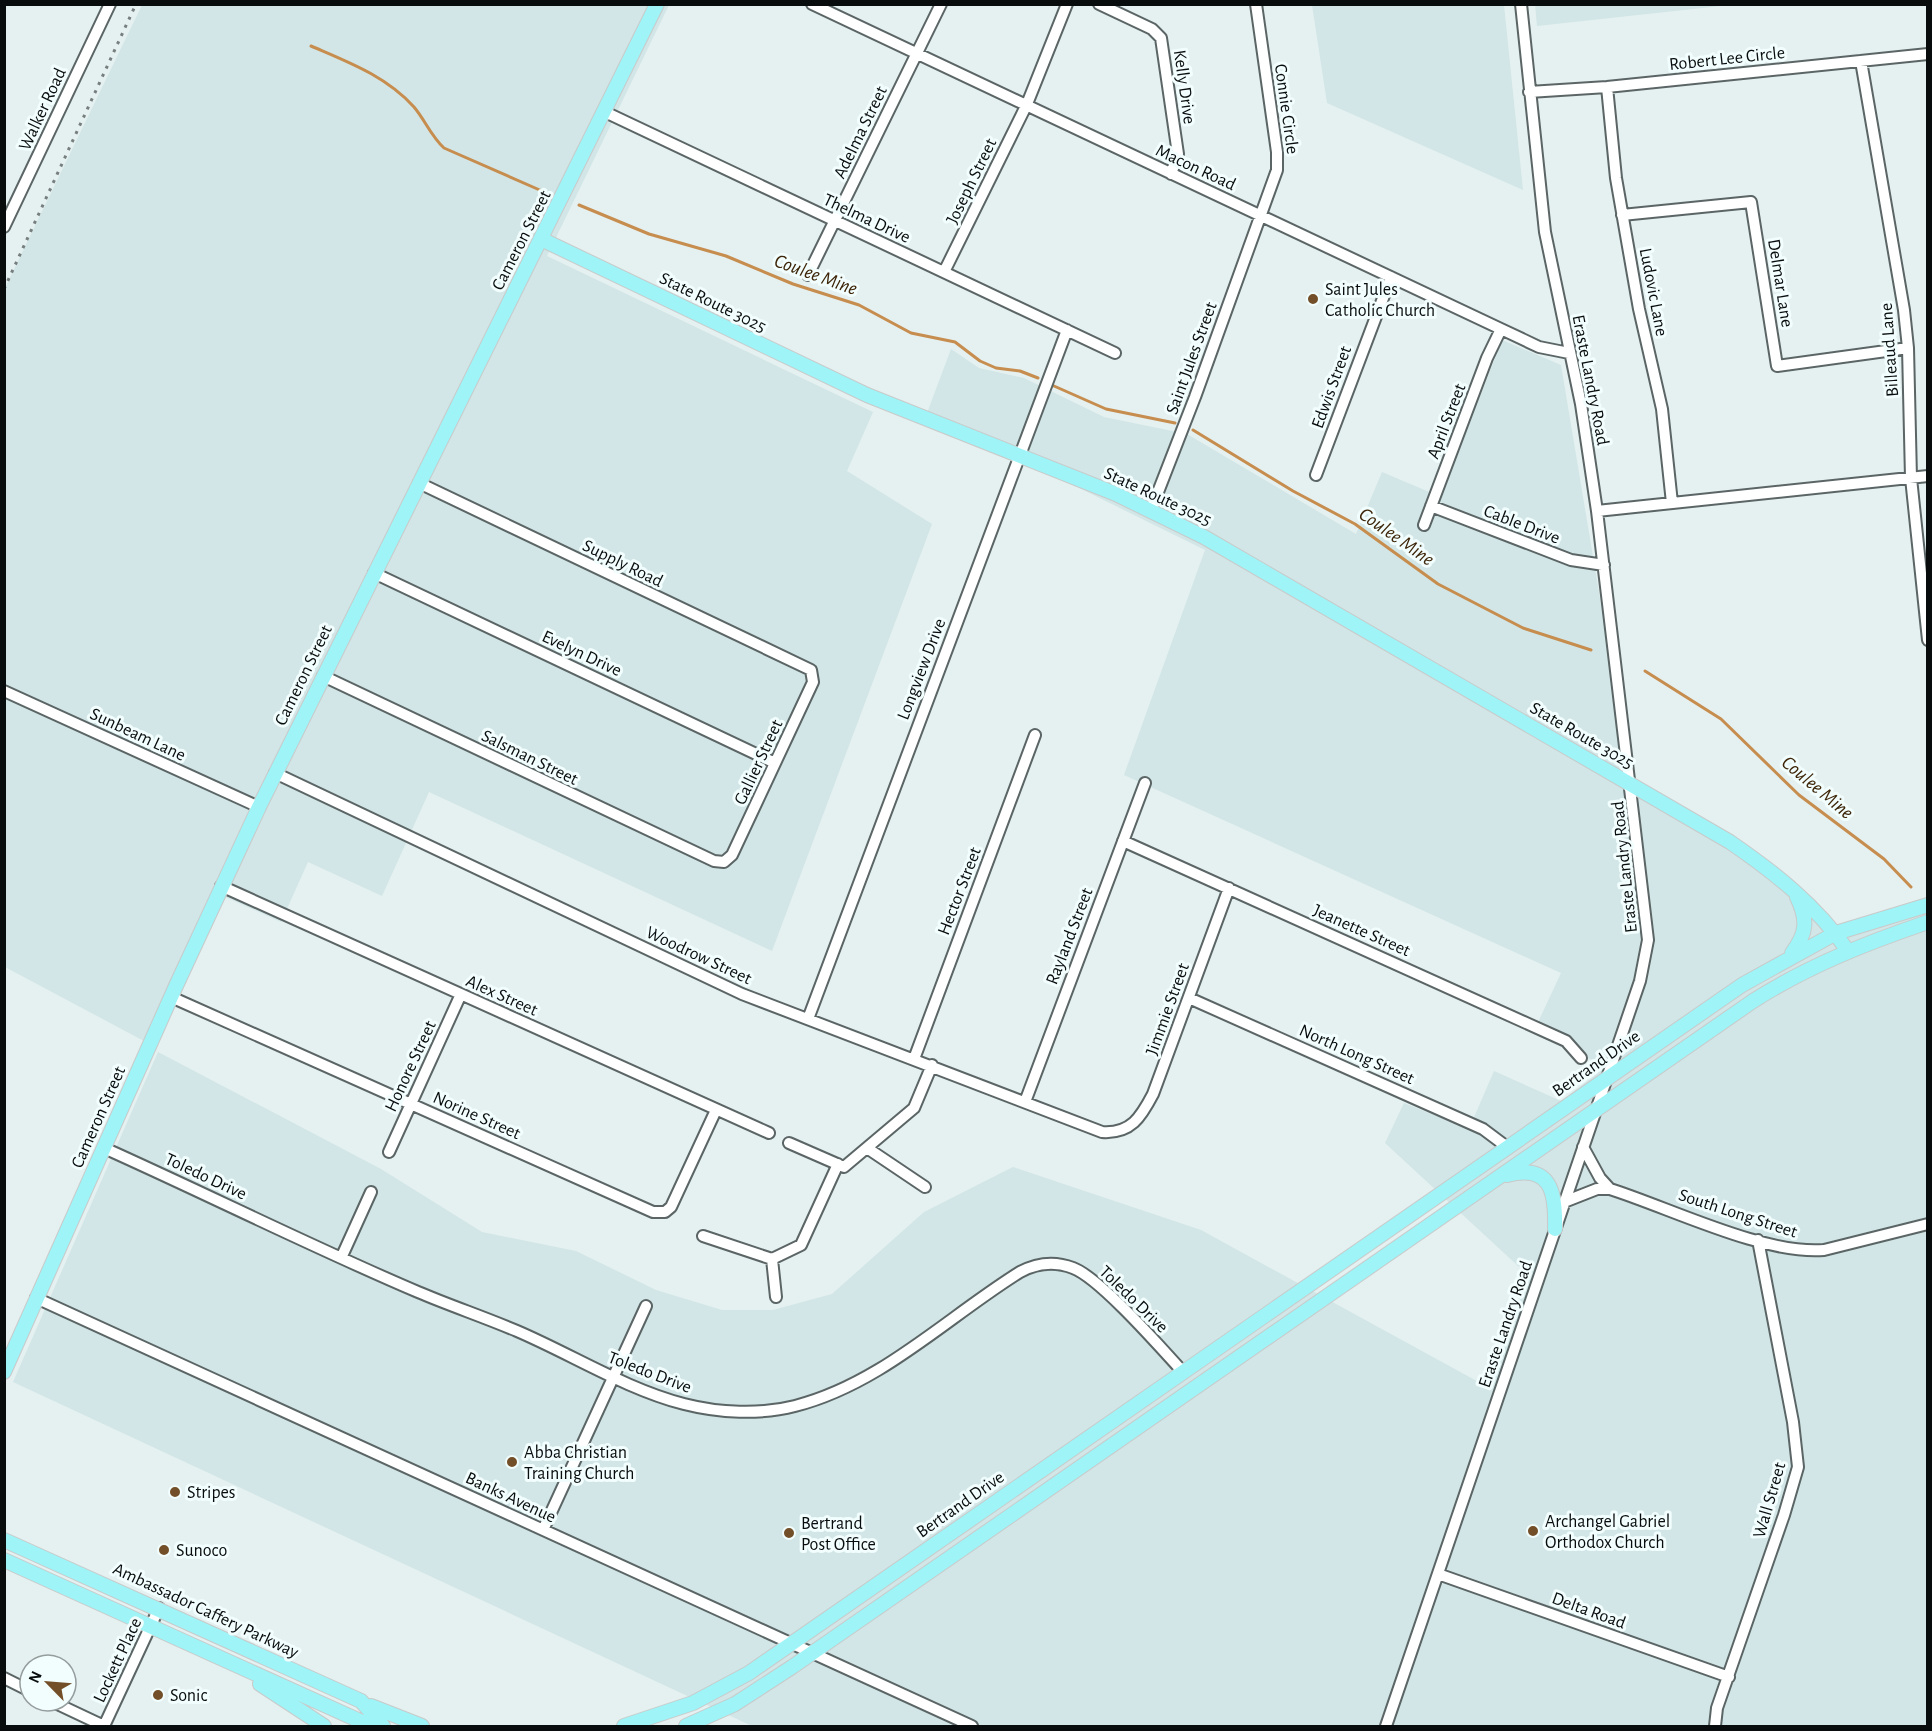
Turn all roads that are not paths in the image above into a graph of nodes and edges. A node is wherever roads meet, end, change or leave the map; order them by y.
1 (110, 4) edge
2 (657, 4) edge
3 (812, 4) edge
4 (941, 4) edge
5 (1067, 4) edge
6 (1099, 4) edge
7 (1256, 4) edge
8 (1521, 4) edge
9 (917, 54) junction
10 (1928, 54) edge
11 (1861, 61) junction
12 (1607, 87) junction
13 (1529, 92) junction
14 (1027, 104) junction
15 (604, 112) junction
16 (1171, 174) junction
17 (1622, 214) junction
18 (1261, 216) junction
19 (834, 221) junction
20 (4, 227) edge
21 (542, 239) junction
22 (944, 272) junction
23 (808, 274) dead end
24 (1391, 277) junction
25 (1067, 330) junction
26 (1501, 330) junction
27 (1908, 348) junction
28 (1115, 353) dead end
29 (1569, 353) junction
30 (1018, 456) junction
31 (1316, 475) dead end
32 (1928, 476) edge
33 (1911, 478) junction
34 (419, 483) junction
35 (1672, 502) junction
36 (1431, 506) junction
37 (1150, 510) junction
38 (1598, 511) junction
39 (1424, 525) dead end
40 (1604, 565) junction
41 (374, 573) junction
42 (1928, 640) edge
43 (812, 672) joint
44 (323, 676) junction
45 (4, 691) edge
46 (1035, 735) dead end
47 (776, 763) junction
48 (275, 773) junction
49 (1144, 783) dead end
50 (1631, 784) junction
51 (259, 807) junction
52 (1123, 841) junction
53 (724, 862) joint
54 (221, 886) junction
55 (1792, 887) junction
56 (1229, 888) junction
57 (1928, 904) edge
58 (1928, 922) edge
59 (1836, 933) junction
60 (1848, 951) junction
61 (1791, 956) junction
62 (461, 994) junction
63 (171, 997) junction
64 (1189, 998) junction
65 (808, 1019) junction
66 (1581, 1058) dead end
67 (914, 1059) junction
68 (932, 1065) junction
69 (1605, 1079) junction
70 (1025, 1102) junction
71 (410, 1103) junction
72 (1595, 1109) junction
73 (716, 1110) junction
74 (1122, 1132) joint
75 (769, 1133) dead end
76 (789, 1143) dead end
77 (1507, 1147) junction
78 (1583, 1147) junction
79 (104, 1148) junction
80 (867, 1149) junction
81 (389, 1152) dead end
82 (838, 1164) junction
83 (1502, 1177) junction
84 (926, 1187) dead end
85 (1610, 1189) junction
86 (370, 1192) dead end
87 (1564, 1202) junction
88 (1928, 1224) edge
89 (1555, 1229) junction
90 (703, 1236) dead end
91 (1758, 1240) junction
92 (342, 1256) junction
93 (772, 1259) junction
94 (1305, 1288) junction
95 (776, 1297) dead end
96 (36, 1298) junction
97 (646, 1306) dead end
98 (1313, 1306) junction
99 (4, 1372) edge
100 (1183, 1372) junction
101 (614, 1377) junction
102 (543, 1530) junction
103 (4, 1540) edge
104 (5, 1561) edge
105 (1438, 1574) junction
106 (159, 1608) junction
107 (151, 1625) junction
108 (792, 1643) junction
109 (812, 1653) junction
110 (218, 1657) junction
111 (1729, 1677) junction
112 (4, 1678) edge
113 (18, 1685) edge
114 (78, 1713) edge
115 (375, 1722) edge
116 (104, 1725) edge
117 (324, 1726) edge
118 (422, 1726) edge
119 (624, 1726) edge
120 (686, 1726) edge
121 (972, 1726) edge
122 (1386, 1726) edge
123 (1715, 1726) edge

1 - 20 street, Walker Road
2 - 15 main road, Cameron Street
3 - 9 street, Macon Road
4 - 9 street, Adelma Street
5 - 14 street
6 - 16 street, Kelly Drive
7 - 18 street, Connie Circle
8 - 13 street, Eraste Landry Road
9 - 14 street, Macon Road
9 - 19 street, Adelma Street
10 - 11 street, Robert Lee Circle
11 - 12 street, Robert Lee Circle
11 - 27 street, Billeaud Lane
12 - 13 street, Robert Lee Circle
12 - 17 street, Ludovic Lane
13 - 29 street, Eraste Landry Road
14 - 16 street, Macon Road
14 - 22 street, Joseph Street
15 - 19 street, Thelma Drive
15 - 21 main road, Cameron Street
16 - 18 street, Macon Road
17 - 27 street, Delmar Lane
17 - 35 street, Ludovic Lane
18 - 24 street, Macon Road
18 - 37 street, Saint Jules Street
19 - 22 street, Thelma Drive
19 - 23 street, Adelma Street
21 - 30 main road, State Route 3025
21 - 34 main road, Cameron Street
22 - 25 street, Thelma Drive
24 - 26 street, Macon Road
24 - 31 street, Edwis Street
25 - 28 street, Thelma Drive
25 - 30 street, Longview Drive
26 - 29 street, Macon Road
26 - 36 street, April Street
27 - 33 street, Billeaud Lane
29 - 38 street, Eraste Landry Road
30 - 37 main road, State Route 3025
30 - 65 street, Longview Drive
32 - 33 street
33 - 35 street
33 - 42 street, Billeaud Lane
34 - 41 main road, Cameron Street
34 - 43 street, Supply Road
35 - 38 street
36 - 39 street, April Street
36 - 40 street, Cable Drive
37 - 50 main road, State Route 3025
38 - 40 street, Eraste Landry Road
40 - 50 street, Eraste Landry Road
41 - 44 main road, Cameron Street
41 - 47 street, Evelyn Drive
43 - 47 street, Gallier Street
44 - 48 main road, Cameron Street
44 - 53 street, Salsman Street
45 - 51 street, Sunbeam Lane
46 - 67 street, Hector Street
47 - 53 street, Gallier Street
48 - 51 main road, Cameron Street
48 - 65 street, Woodrow Street
49 - 52 street, Rayland Street
50 - 55 main road, State Route 3025
50 - 69 street, Eraste Landry Road
51 - 54 main road, Cameron Street
52 - 56 street, Jeanette Street
52 - 70 street, Rayland Street
54 - 62 street, Alex Street
54 - 63 main road, Cameron Street
55 - 59 main road, State Route 3025
55 - 61 main road
56 - 64 street, Jimmie Street
56 - 66 street, Jeanette Street
57 - 59 main road, Bertrand Drive
58 - 60 main road, Bertrand Drive
59 - 60 main road, State Route 3025
59 - 61 main road, Bertrand Drive
60 - 72 main road, Bertrand Drive
61 - 69 main road, Bertrand Drive
62 - 71 street, Honore Street
62 - 73 street, Alex Street
63 - 71 street, Norine Street
63 - 79 main road, Cameron Street
64 - 74 street, Jimmie Street
64 - 77 street, North Long Street
65 - 67 street, Woodrow Street
67 - 68 street, Woodrow Street
68 - 70 street, Woodrow Street
68 - 80 street
69 - 72 street, Eraste Landry Road
69 - 77 main road, Bertrand Drive
70 - 74 street, Woodrow Street
71 - 73 street, Norine Street
71 - 81 street, Honore Street
72 - 78 street, Eraste Landry Road
72 - 83 main road, Bertrand Drive
73 - 75 street, Alex Street
76 - 82 street
77 - 94 main road, Bertrand Drive
78 - 85 street
78 - 87 street, Eraste Landry Road
79 - 92 street, Toledo Drive
79 - 96 main road, Cameron Street
80 - 82 street
80 - 84 street
82 - 93 street
83 - 89 main road
83 - 98 main road, Bertrand Drive
85 - 87 street
85 - 91 street, South Long Street
86 - 92 street
87 - 89 street, Eraste Landry Road
88 - 91 street, South Long Street
89 - 105 street, Eraste Landry Road
90 - 93 street
91 - 111 street, Wall Street
92 - 101 street, Toledo Drive
93 - 95 street
94 - 98 street
94 - 100 main road, Bertrand Drive
96 - 99 main road, Cameron Street
96 - 102 street, Banks Avenue
97 - 101 street
98 - 109 main road, Bertrand Drive
100 - 101 street, Toledo Drive
100 - 108 main road, Bertrand Drive
101 - 102 street
102 - 108 street, Banks Avenue
103 - 106 main road, Ambassador Caffery Parkway
104 - 107 main road, Ambassador Caffery Parkway
105 - 111 street, Delta Road
105 - 122 street, Eraste Landry Road
106 - 107 street, Lockett Place
106 - 115 main road, Ambassador Caffery Parkway
107 - 110 main road, Ambassador Caffery Parkway
107 - 116 street, Lockett Place
108 - 109 street, Banks Avenue
108 - 119 main road, Bertrand Drive
109 - 120 main road, Bertrand Drive
109 - 121 street, Banks Avenue
110 - 115 main road
110 - 117 main road
111 - 123 street, Wall Street
112 - 113 street
114 - 116 street
115 - 118 main road

